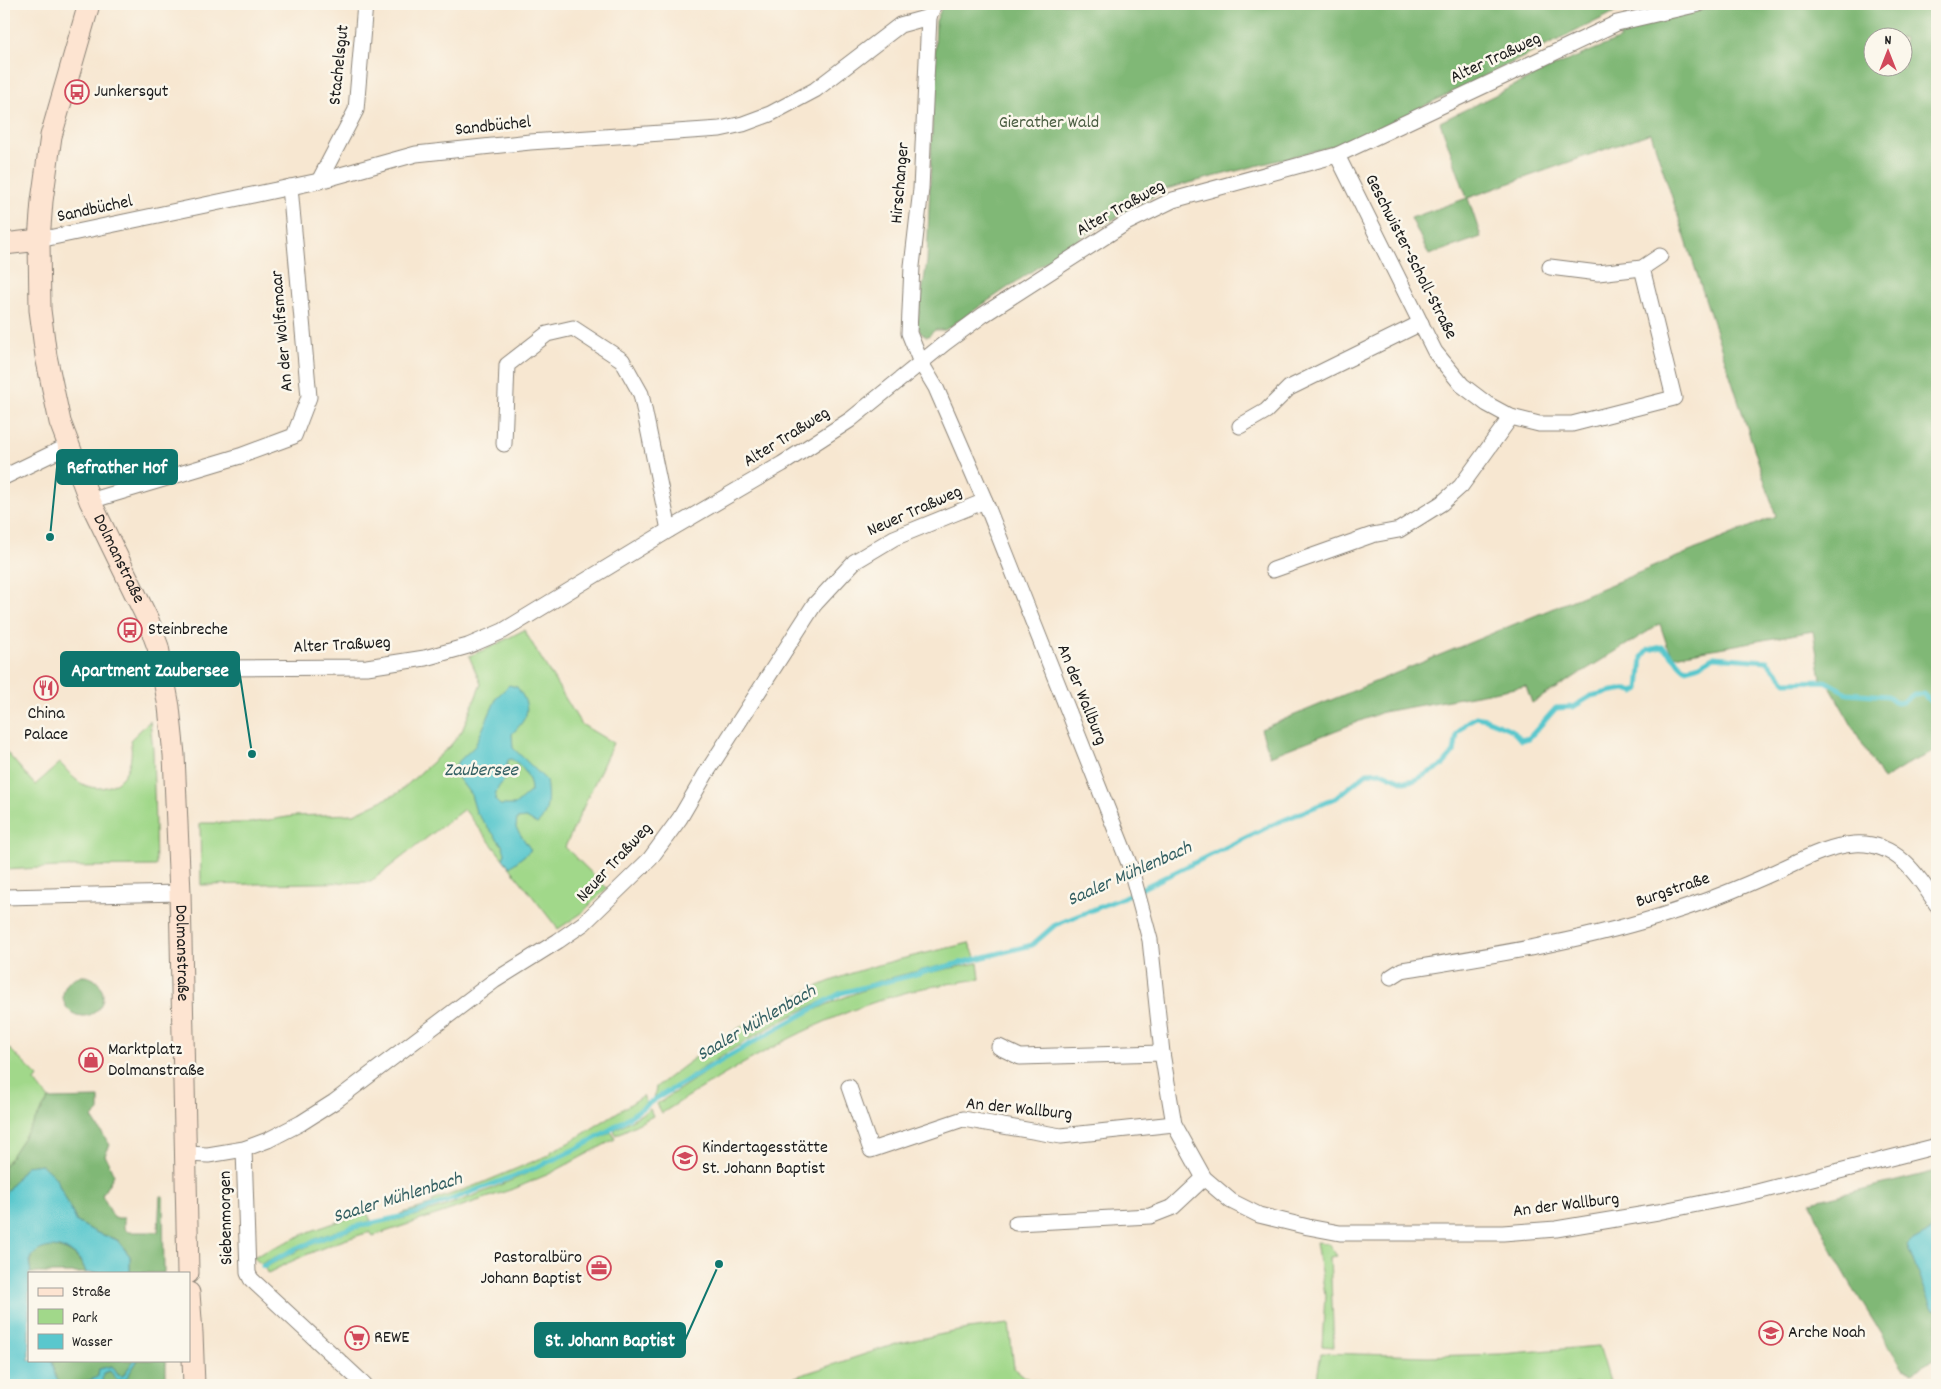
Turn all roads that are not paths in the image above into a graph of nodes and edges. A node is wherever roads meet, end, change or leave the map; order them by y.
1 (89, 4) edge
2 (365, 4) edge
3 (1699, 4) edge
4 (931, 10) edge
5 (1338, 155) junction
6 (319, 182) junction
7 (290, 187) junction
8 (40, 240) junction
9 (4, 244) edge
10 (1660, 256) dead end
11 (1550, 267) dead end
12 (1642, 268) junction
13 (1421, 323) junction
14 (921, 363) junction
15 (1510, 417) junction
16 (1240, 426) dead end
17 (504, 444) dead end
18 (68, 446) junction
19 (4, 477) edge
20 (90, 501) junction
21 (985, 501) junction
22 (669, 530) junction
23 (1273, 570) dead end
24 (163, 673) junction
25 (180, 893) junction
26 (4, 897) edge
27 (1937, 905) edge
28 (1391, 977) dead end
29 (998, 1047) dead end
30 (1162, 1053) junction
31 (849, 1087) dead end
32 (1174, 1124) junction
33 (1937, 1146) edge
34 (244, 1149) junction
35 (186, 1154) junction
36 (1204, 1178) junction
37 (1016, 1223) dead end
38 (188, 1272) edge
39 (190, 1306) edge
40 (194, 1385) edge
41 (365, 1385) edge

1 - 8 main road, Dolmanstraße
2 - 6 street, Stachelsgut
3 - 5 street, Alter Traßweg
4 - 6 street, Sandbüchel
4 - 14 street, Hirschanger
5 - 13 street, Geschwister-Scholl-Straße
5 - 14 street, Alter Traßweg
6 - 7 street, Sandbüchel
7 - 8 street, Sandbüchel
7 - 20 street, An der Wolfsmaar
8 - 9 main road
8 - 18 main road, Dolmanstraße
10 - 12 street
11 - 12 street
12 - 15 street, Geschwister-Scholl-Straße
13 - 15 street, Geschwister-Scholl-Straße
13 - 16 street
14 - 21 street, An der Wallburg
14 - 22 street, Alter Traßweg
15 - 23 street
17 - 22 street
18 - 19 street
18 - 20 main road, Dolmanstraße
20 - 24 main road, Dolmanstraße
21 - 30 street, An der Wallburg
21 - 34 street, Neuer Traßweg
22 - 24 street, Alter Traßweg
24 - 25 main road, Dolmanstraße
25 - 26 street
25 - 35 main road, Dolmanstraße
27 - 28 street, Burgstraße
29 - 30 street
30 - 32 street, An der Wallburg
31 - 32 street, An der Wallburg
32 - 36 street, An der Wallburg
33 - 36 street, An der Wallburg
34 - 35 street, Neuer Traßweg
34 - 41 street, Siebenmorgen
35 - 38 main road, Dolmanstraße
36 - 37 street
39 - 40 main road

